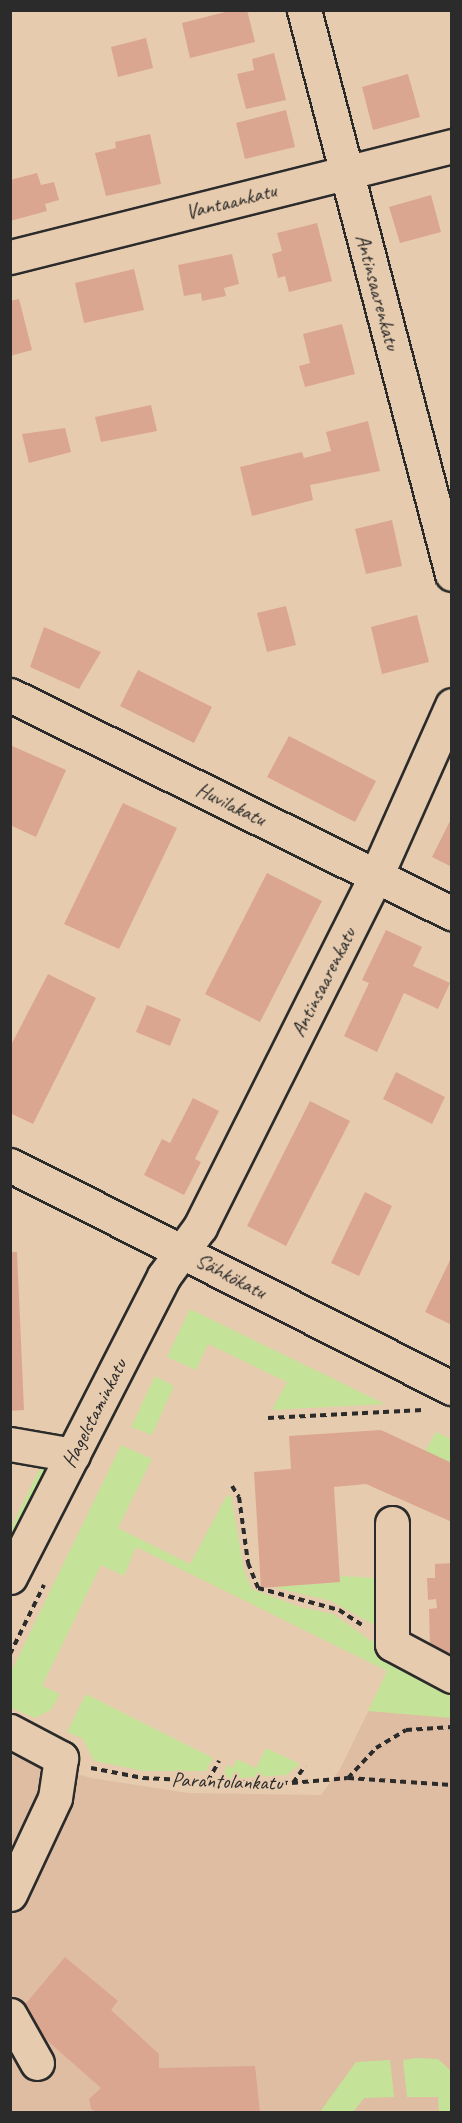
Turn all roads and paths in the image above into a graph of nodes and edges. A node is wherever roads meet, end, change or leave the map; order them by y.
1 (304, 10) edge
2 (452, 146) edge
3 (346, 172) junction
4 (10, 257) edge
5 (452, 574) edge
6 (10, 695) edge
7 (452, 705) edge
8 (376, 876) junction
9 (452, 914) edge
10 (10, 1165) edge
11 (182, 1252) junction
12 (452, 1388) edge
13 (426, 1409) dead end
14 (268, 1418) dead end
15 (10, 1444) edge
16 (73, 1455) junction
17 (232, 1486) dead end
18 (392, 1524) dead end
19 (10, 1577) edge
20 (392, 1644) junction
21 (452, 1676) edge
22 (452, 1727) edge
23 (16, 1735) edge
24 (61, 1758) junction
25 (219, 1761) dead end
26 (304, 1766) dead end
27 (348, 1778) junction
28 (208, 1781) junction
29 (292, 1783) junction
30 (452, 1785) edge
31 (10, 1894) edge
32 (10, 2015) edge
33 (37, 2062) dead end

1 - 3 street, Antinsaarenkatu
2 - 3 street, Vantaankatu
3 - 4 street, Vantaankatu
3 - 5 street, Antinsaarenkatu
6 - 8 street, Huvilakatu
7 - 8 street, Antinsaarenkatu
8 - 9 street, Huvilakatu
8 - 11 street, Antinsaarenkatu
10 - 11 street, Sähkökatu
11 - 12 street, Sähkökatu
11 - 16 street, Hagelstaminkatu
13 - 14 path
15 - 16 street
16 - 19 street, Hagelstaminkatu
17 - 20 path
18 - 20 street
20 - 21 street
22 - 27 path
23 - 24 street
24 - 28 path, Parantolankatu
24 - 31 street
25 - 28 path
26 - 29 path
27 - 29 path, Parantolankatu
27 - 30 path, Parantolankatu
28 - 29 path, Parantolankatu
32 - 33 street

